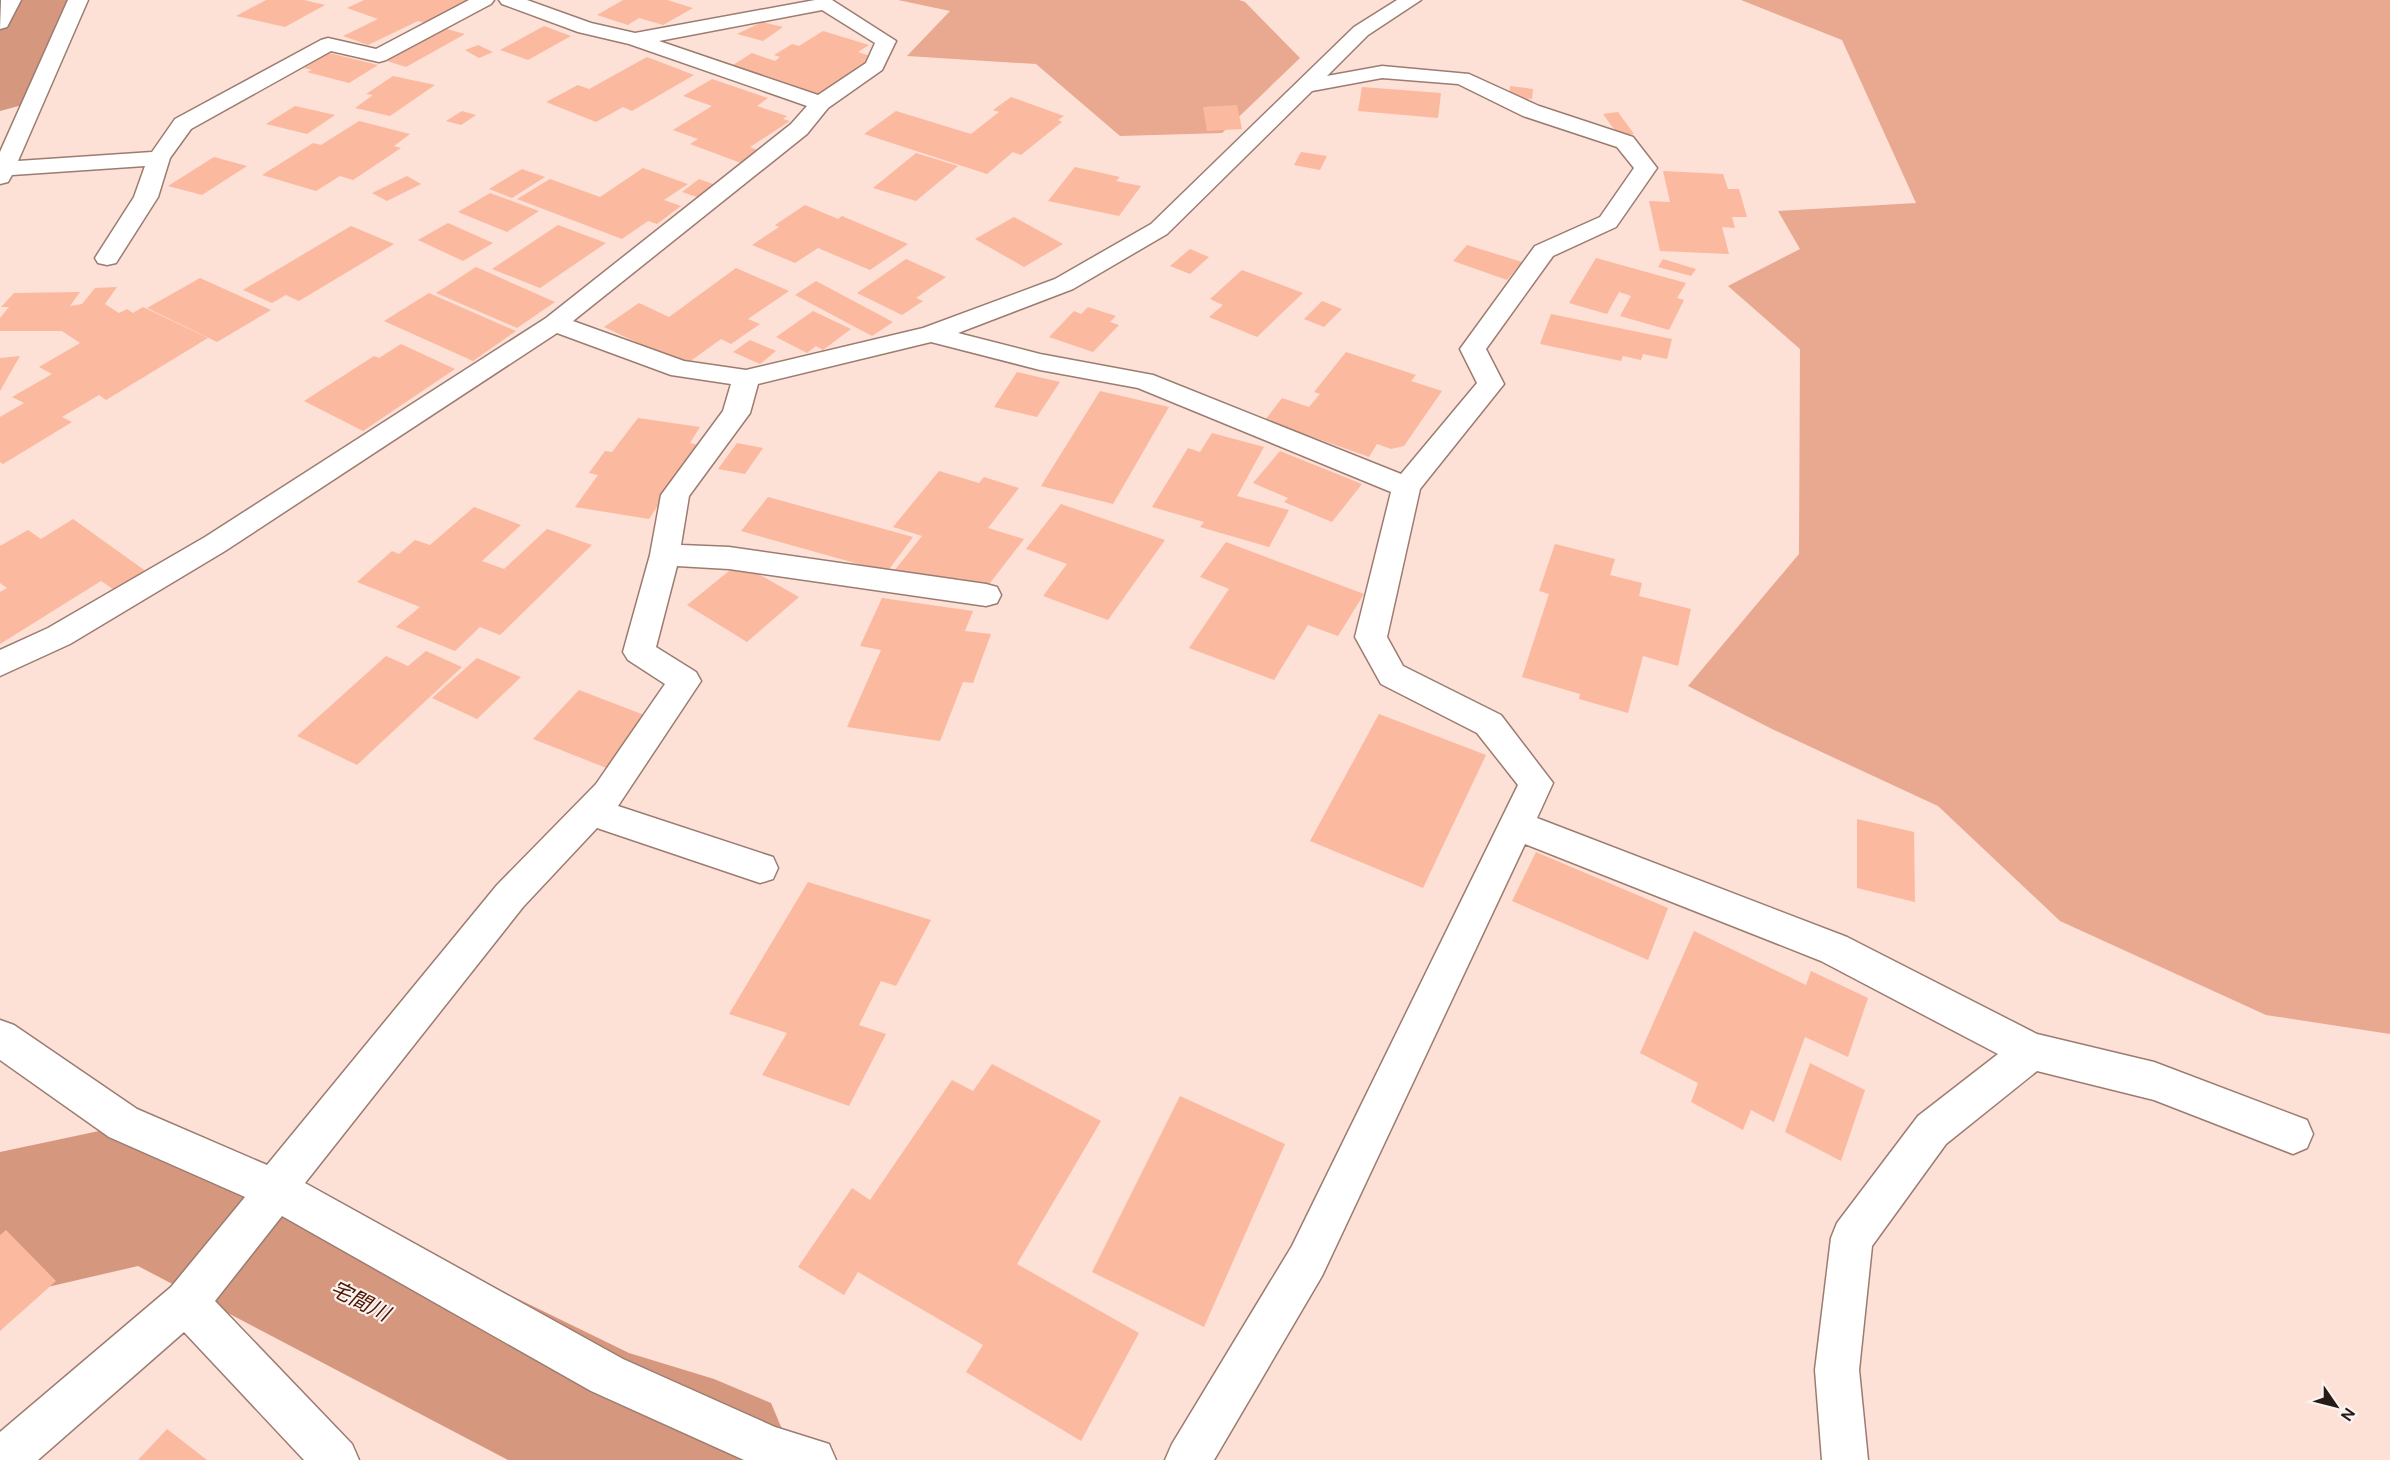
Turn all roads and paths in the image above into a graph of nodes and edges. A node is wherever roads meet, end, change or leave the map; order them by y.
1 (11, 0) edge
2 (78, 0) edge
3 (484, 0) edge
4 (509, 0) edge
5 (1411, 0) edge
6 (826, 2) edge
7 (0, 24) edge
8 (635, 39) junction
9 (1304, 86) junction
10 (820, 103) junction
11 (159, 158) junction
12 (1, 171) edge
13 (107, 258) dead end
14 (555, 323) junction
15 (931, 334) junction
16 (746, 378) junction
17 (1406, 487) junction
18 (665, 555) junction
19 (986, 595) dead end
20 (0, 664) edge
21 (592, 812) junction
22 (1516, 825) junction
23 (760, 868) dead end
24 (0, 1038) edge
25 (2031, 1051) junction
26 (2293, 1134) dead end
27 (269, 1199) junction
28 (198, 1289) junction
29 (3, 1460) edge
30 (336, 1460) edge
31 (813, 1460) edge
32 (1188, 1460) edge
33 (1845, 1460) edge

1 - 7 street
2 - 12 street
3 - 11 street
4 - 8 street
5 - 9 street
6 - 8 street
6 - 10 street
8 - 10 street
9 - 15 street
9 - 17 street
10 - 14 street
11 - 12 street
11 - 13 street
14 - 16 street
14 - 20 street
15 - 16 street
15 - 17 street
16 - 18 street
17 - 22 street
18 - 19 street
18 - 21 street
21 - 23 street
21 - 27 street
22 - 25 street
22 - 32 street
24 - 27 street
25 - 26 street
25 - 33 street
27 - 28 street
27 - 31 street
28 - 29 street
28 - 30 street

